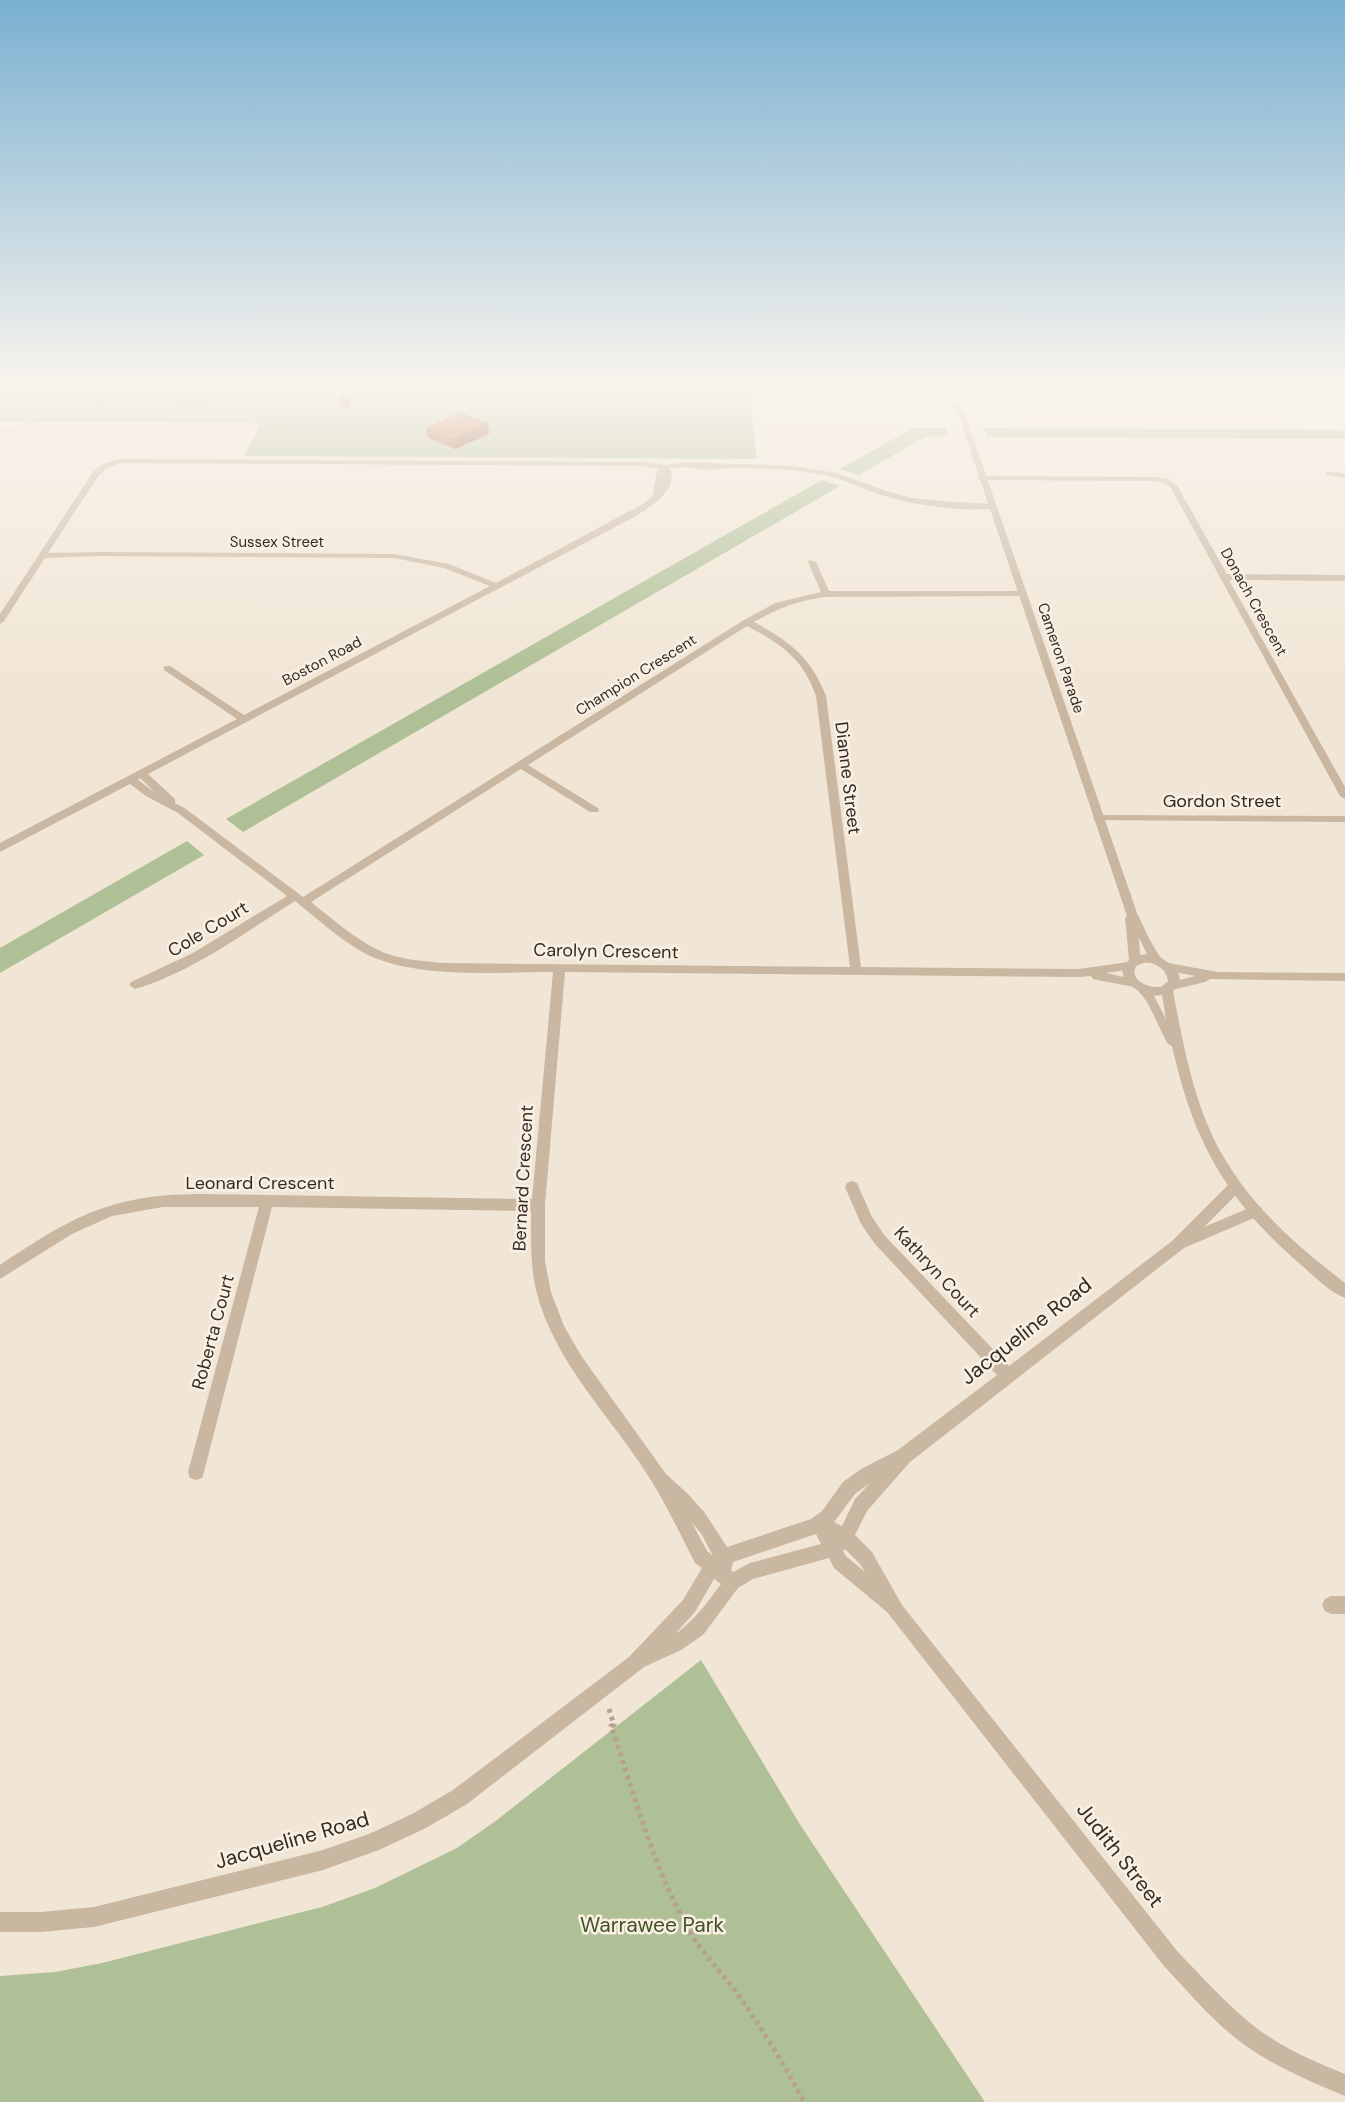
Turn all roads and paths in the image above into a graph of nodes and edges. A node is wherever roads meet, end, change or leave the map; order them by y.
1 (91, 481) edge
2 (668, 481) edge
3 (849, 481) edge
4 (983, 481) edge
5 (1159, 481) edge
6 (991, 504) junction
7 (44, 554) junction
8 (812, 562) dead end
9 (455, 570) junction
10 (1225, 577) junction
11 (1345, 578) edge
12 (497, 586) junction
13 (486, 591) junction
14 (1022, 593) junction
15 (826, 594) junction
16 (0, 621) edge
17 (747, 622) junction
18 (167, 668) dead end
19 (244, 719) junction
20 (521, 765) junction
21 (140, 774) junction
22 (130, 779) junction
23 (1345, 796) edge
24 (594, 810) dead end
25 (182, 811) junction
26 (1098, 818) junction
27 (1345, 819) edge
28 (0, 848) edge
29 (299, 899) junction
30 (1131, 913) junction
31 (1156, 960) junction
32 (1132, 963) junction
33 (1168, 967) junction
34 (559, 968) junction
35 (856, 971) junction
36 (1080, 973) junction
37 (1218, 976) junction
38 (1345, 978) edge
39 (1134, 983) junction
40 (135, 985) dead end
41 (1170, 988) junction
42 (1145, 990) junction
43 (1178, 1052) junction
44 (852, 1187) dead end
45 (1236, 1187) junction
46 (267, 1201) junction
47 (538, 1204) junction
48 (1256, 1211) junction
49 (1177, 1245) junction
50 (0, 1273) edge
51 (1345, 1292) edge
52 (1008, 1375) junction
53 (904, 1456) junction
54 (196, 1472) dead end
55 (820, 1523) junction
56 (839, 1543) junction
57 (719, 1563) junction
58 (732, 1582) junction
59 (635, 1663) junction
60 (602, 1689) junction
61 (0, 1922) edge
62 (1345, 2085) edge
63 (804, 2102) edge

1 - 7 street
2 - 12 street, Boston Road
3 - 6 street
4 - 6 street, Cameron Parade
5 - 10 street, Donach Crescent
6 - 14 street, Cameron Parade
7 - 9 street, Sussex Street
7 - 16 street
8 - 15 street
9 - 12 street, Sussex Street
9 - 13 street, Sussex Street
10 - 11 street
10 - 23 street, Donach Crescent
12 - 13 street, Boston Road
13 - 19 street, Boston Road
14 - 15 street, Champion Crescent
14 - 26 street, Cameron Parade
15 - 17 street, Champion Crescent
17 - 20 street, Champion Crescent
17 - 35 street, Dianne Street
18 - 19 street
19 - 21 street, Boston Road
20 - 24 street
20 - 29 street, Champion Crescent
21 - 22 street, Boston Road
21 - 25 street, Carolyn Crescent
22 - 25 street, Carolyn Crescent
22 - 28 street, Boston Road
25 - 29 street, Carolyn Crescent
26 - 27 street, Gordon Street
26 - 30 street, Cameron Parade
29 - 34 street, Carolyn Crescent
29 - 40 street, Cole Court
30 - 31 street, Cameron Parade
30 - 32 street, Cameron Parade
31 - 32 street
31 - 33 street
32 - 36 street, Carolyn Crescent
32 - 39 street
33 - 37 street
33 - 41 street
34 - 35 street, Carolyn Crescent
34 - 47 street, Bernard Crescent
35 - 36 street, Carolyn Crescent
36 - 39 street, Carolyn Crescent
37 - 38 street
37 - 41 street
39 - 42 street
41 - 42 street
41 - 43 street
42 - 43 street
43 - 45 street
44 - 52 street, Kathryn Court
45 - 48 street
45 - 49 street, Jacqueline Road
46 - 47 street, Leonard Crescent
46 - 50 street, Leonard Crescent
46 - 54 street, Roberta Court
47 - 57 street, Bernard Crescent
48 - 49 street, Jacqueline Road
48 - 51 street
49 - 52 street, Jacqueline Road
52 - 53 street, Jacqueline Road
53 - 55 street, Jacqueline Road
53 - 56 street, Jacqueline Road
55 - 56 street, Judith Street
55 - 57 street, Jacqueline Road
56 - 58 street, Jacqueline Road
56 - 62 street, Judith Street
57 - 58 street, Bernard Crescent
57 - 59 street, Jacqueline Road
58 - 59 street, Jacqueline Road
59 - 60 street, Jacqueline Road
60 - 61 street, Jacqueline Road
60 - 63 path

